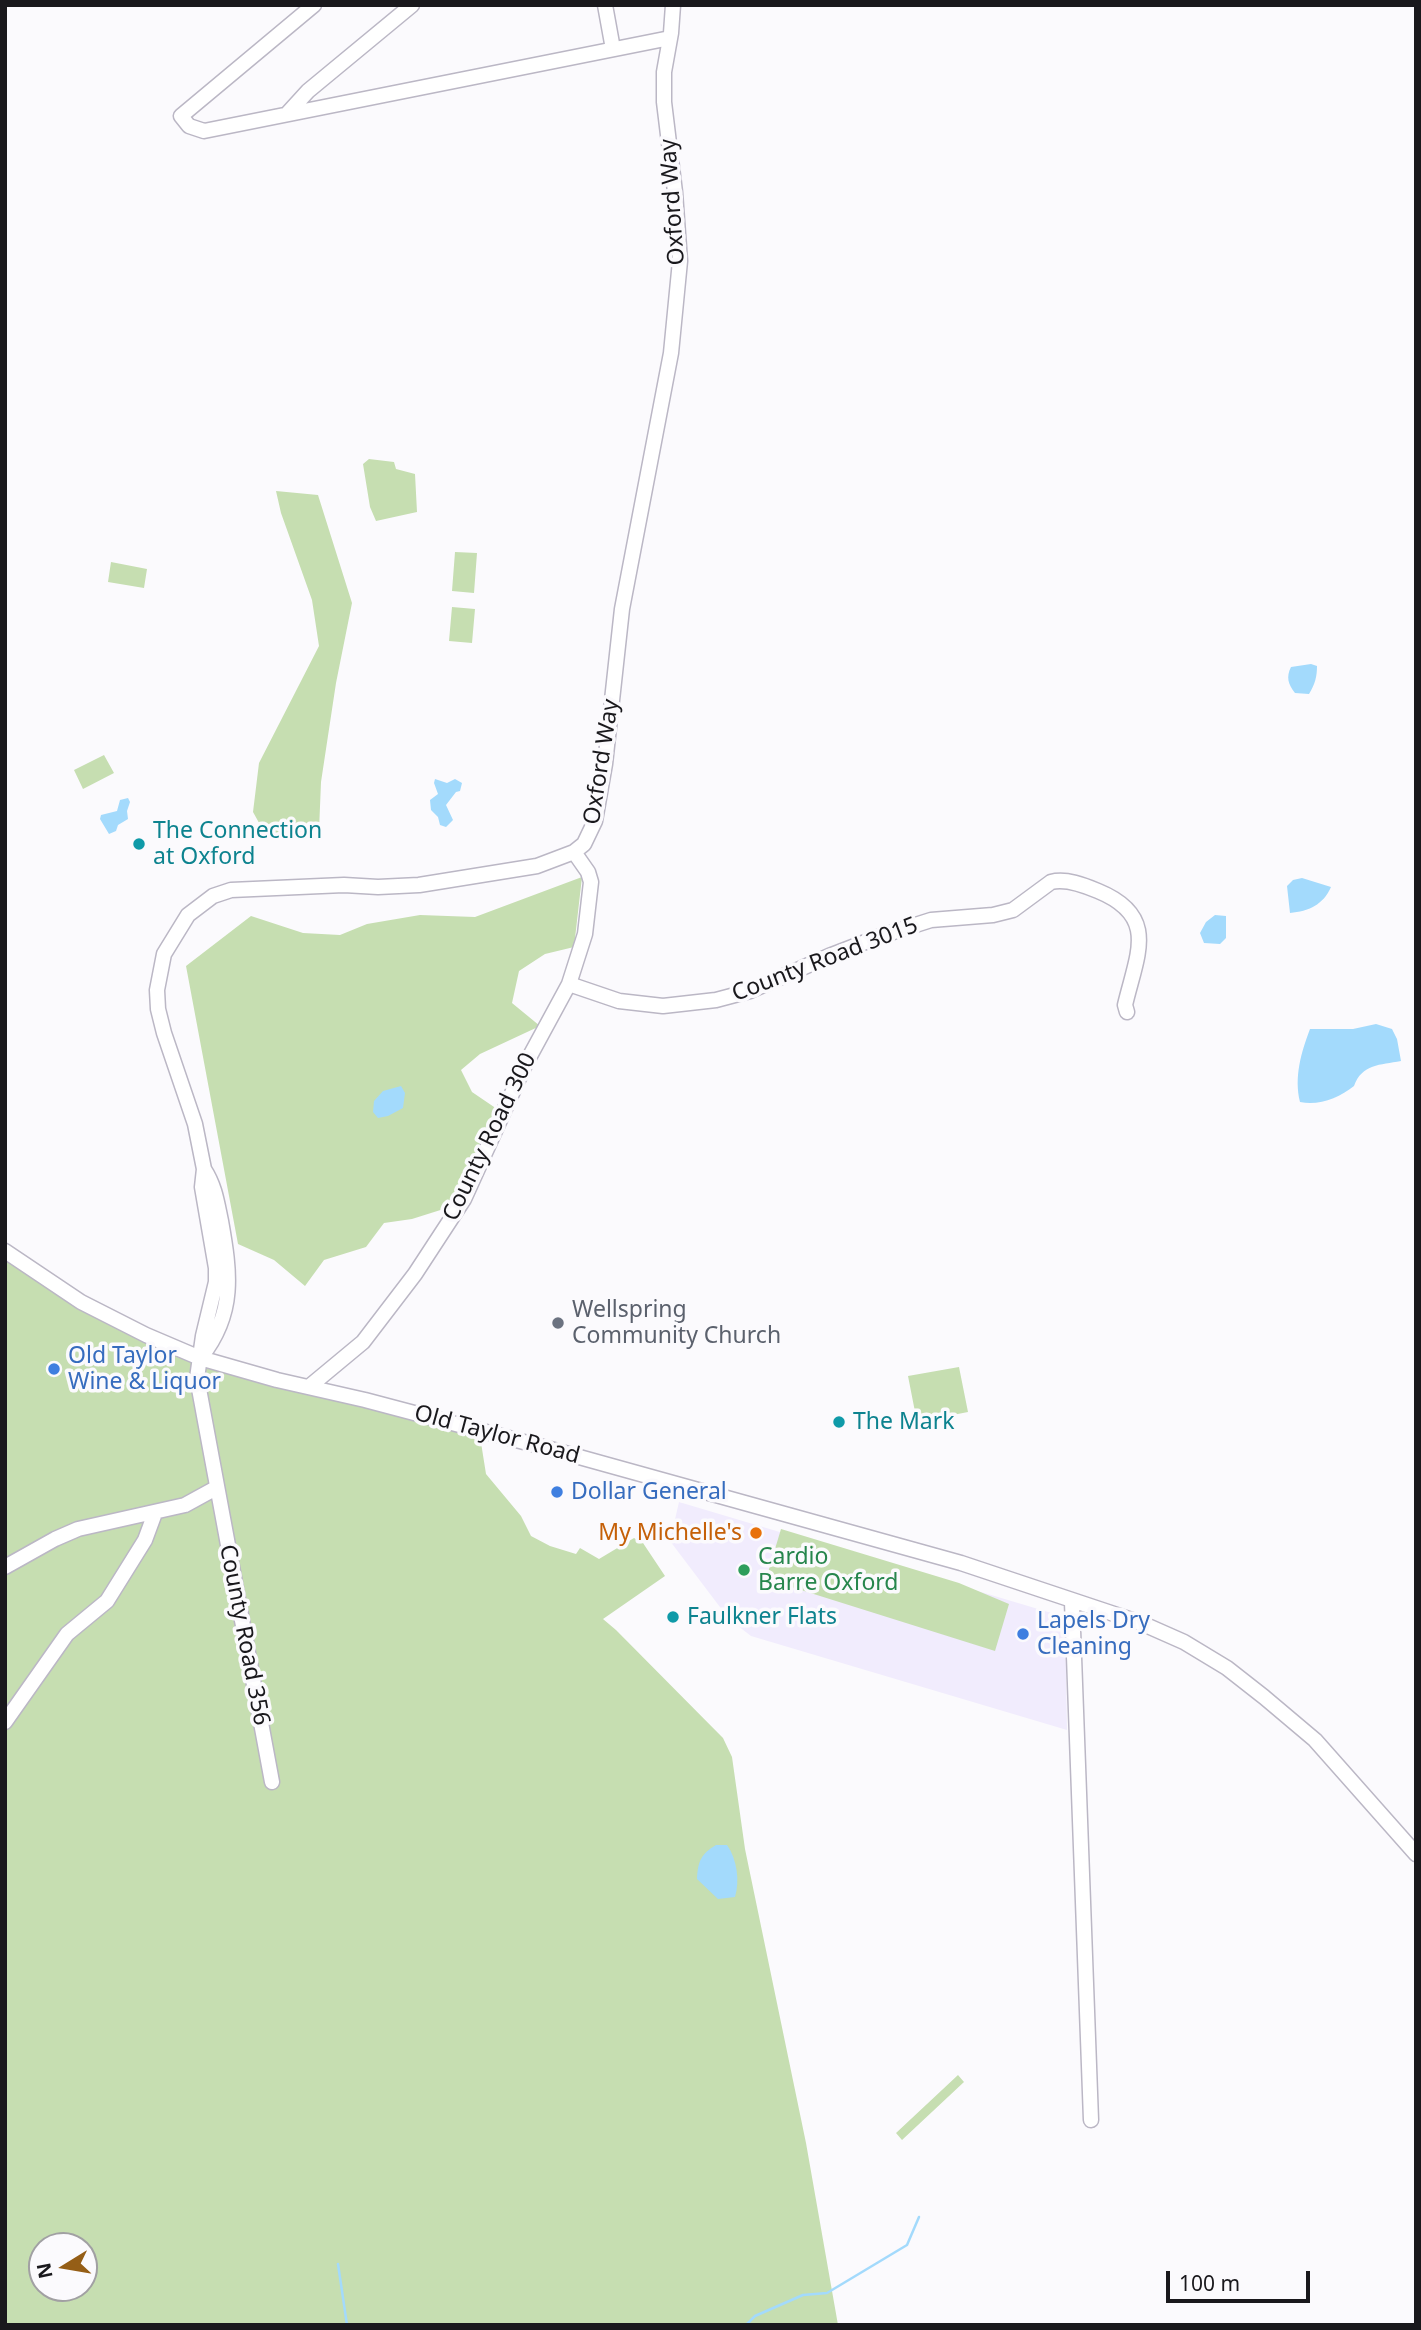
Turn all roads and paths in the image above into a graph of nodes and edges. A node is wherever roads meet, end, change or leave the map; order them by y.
1 (314, 5) edge
2 (412, 5) edge
3 (605, 5) edge
4 (673, 5) edge
5 (670, 38) junction
6 (613, 49) junction
7 (287, 114) junction
8 (574, 852) junction
9 (569, 984) junction
10 (1127, 1012) dead end
11 (5, 1251) edge
12 (200, 1358) junction
13 (310, 1386) junction
14 (216, 1488) junction
15 (155, 1513) junction
16 (5, 1567) edge
17 (1072, 1602) junction
18 (5, 1722) edge
19 (272, 1782) dead end
20 (1416, 1854) edge
21 (1091, 2120) dead end

1 - 7 street
2 - 7 street
3 - 6 street
4 - 5 street, Oxford Way
5 - 6 street
5 - 8 street, Oxford Way
6 - 7 street
8 - 9 street, County Road 300
8 - 12 street, Oxford Way
9 - 10 street, County Road 3015
9 - 13 street, County Road 300
11 - 12 street, Old Taylor Road
12 - 13 street, Old Taylor Road
12 - 14 street, County Road 356
13 - 17 street, Old Taylor Road
14 - 15 street
14 - 19 street, County Road 356
15 - 16 street
15 - 18 street
17 - 20 street, Old Taylor Road
17 - 21 street

